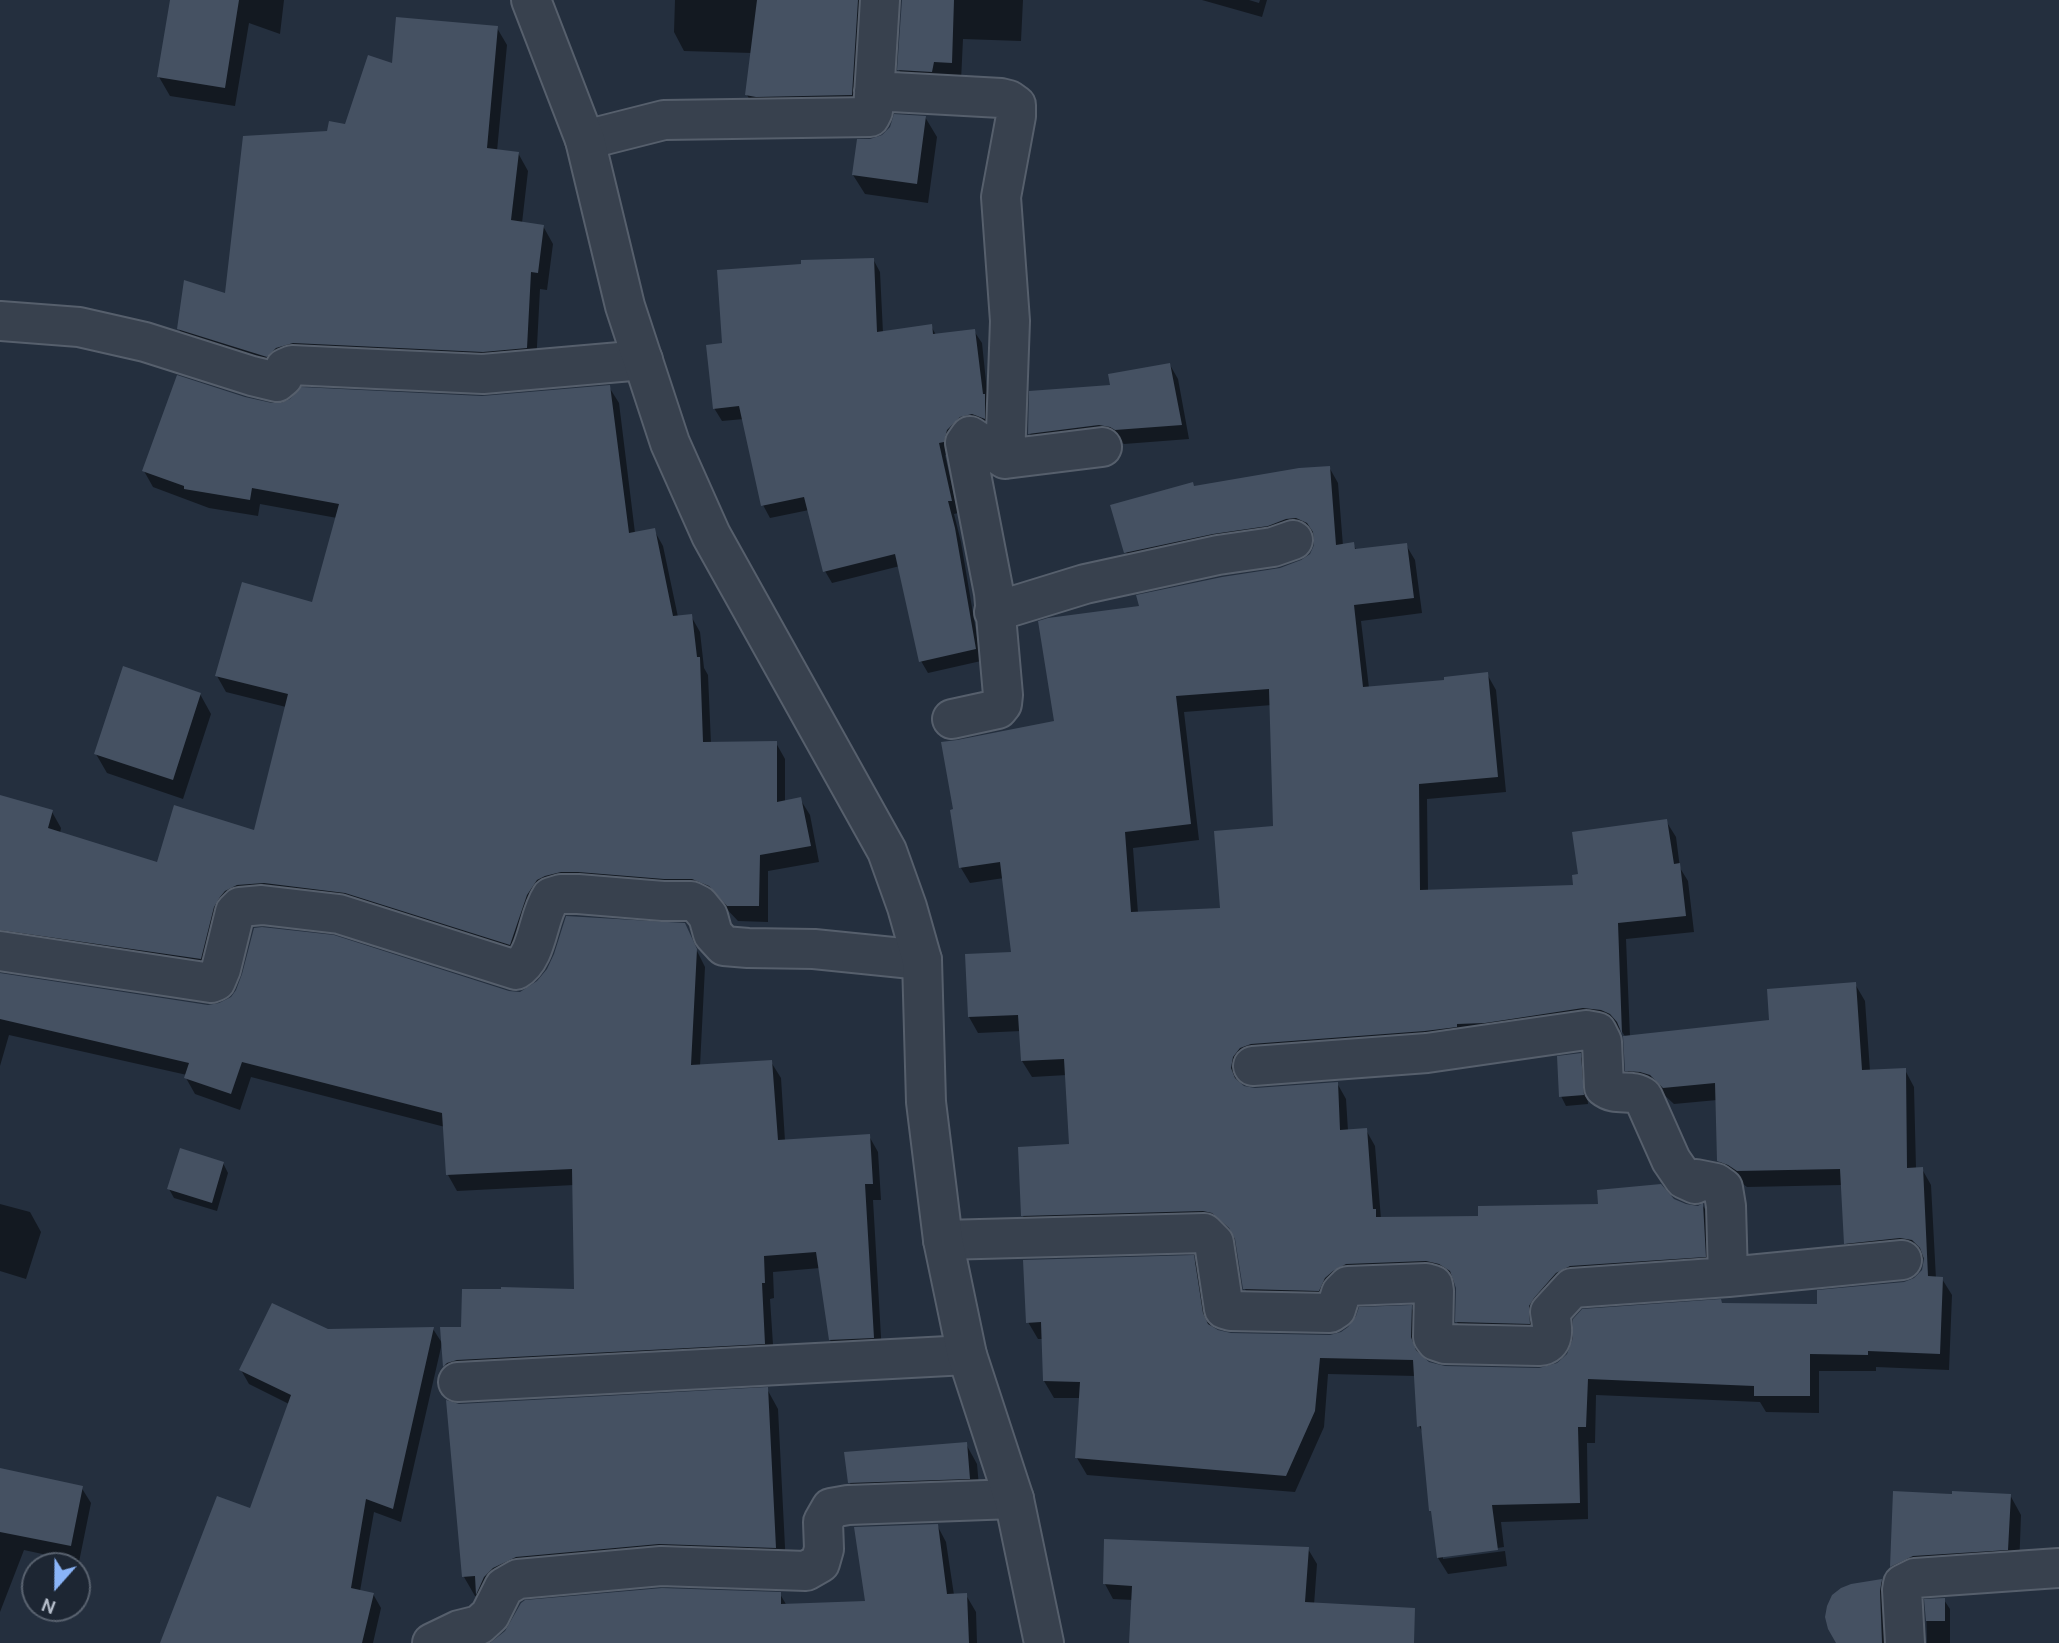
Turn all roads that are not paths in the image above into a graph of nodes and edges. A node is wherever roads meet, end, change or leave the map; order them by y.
1 (531, 0) edge
2 (880, 0) edge
3 (874, 91) junction
4 (593, 138) junction
5 (0, 321) edge
6 (643, 360) junction
7 (1102, 447) dead end
8 (1005, 459) junction
9 (1293, 540) dead end
10 (995, 612) junction
11 (953, 719) dead end
12 (0, 951) edge
13 (922, 960) junction
14 (1253, 1066) dead end
15 (970, 1239) junction
16 (1902, 1259) dead end
17 (1728, 1277) junction
18 (967, 1355) junction
19 (458, 1382) dead end
20 (1014, 1499) junction
21 (2059, 1569) edge
22 (432, 1643) edge
23 (1044, 1643) edge
24 (1905, 1643) edge

1 - 4 street
2 - 3 street
3 - 4 street
3 - 8 street
4 - 6 street
5 - 6 street
6 - 13 street
7 - 8 street
8 - 10 street
9 - 10 street
10 - 11 street
12 - 13 street
13 - 15 street
14 - 17 street
15 - 17 street
15 - 18 street
16 - 17 street
18 - 19 street
18 - 20 street
20 - 22 street
20 - 23 street
21 - 24 street

